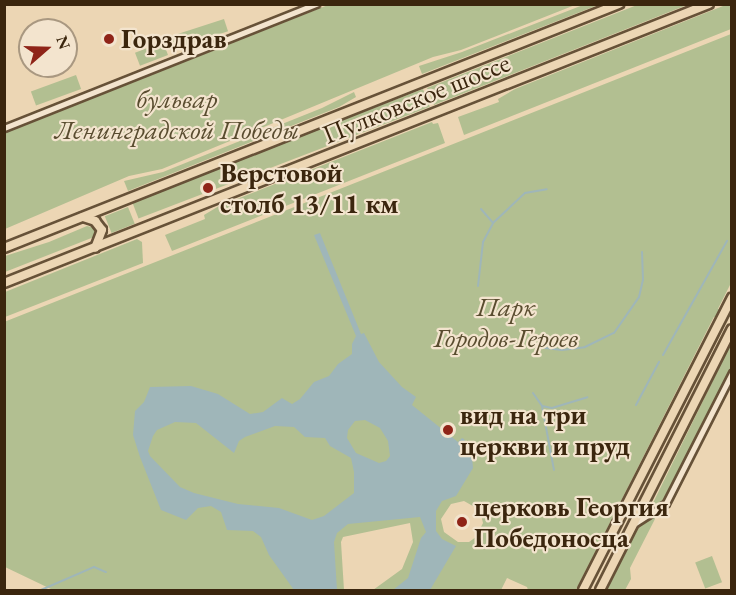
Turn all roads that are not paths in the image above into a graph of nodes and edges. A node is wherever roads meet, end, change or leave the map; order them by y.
1 (316, 4) edge
2 (619, 4) edge
3 (709, 4) edge
4 (4, 128) edge
5 (82, 217) junction
6 (4, 248) edge
7 (95, 248) junction
8 (4, 284) edge
9 (732, 298) edge
10 (732, 329) edge
11 (732, 373) edge
12 (633, 525) junction
13 (583, 591) edge
14 (600, 591) edge

1 - 4 street
2 - 5 main road, Пулковское шоссе
3 - 7 main road, Пулковское шоссе
5 - 6 main road, Пулковское шоссе
5 - 7 main road
7 - 8 main road, Пулковское шоссе
9 - 13 main road
10 - 12 main road
11 - 12 street
12 - 14 main road

